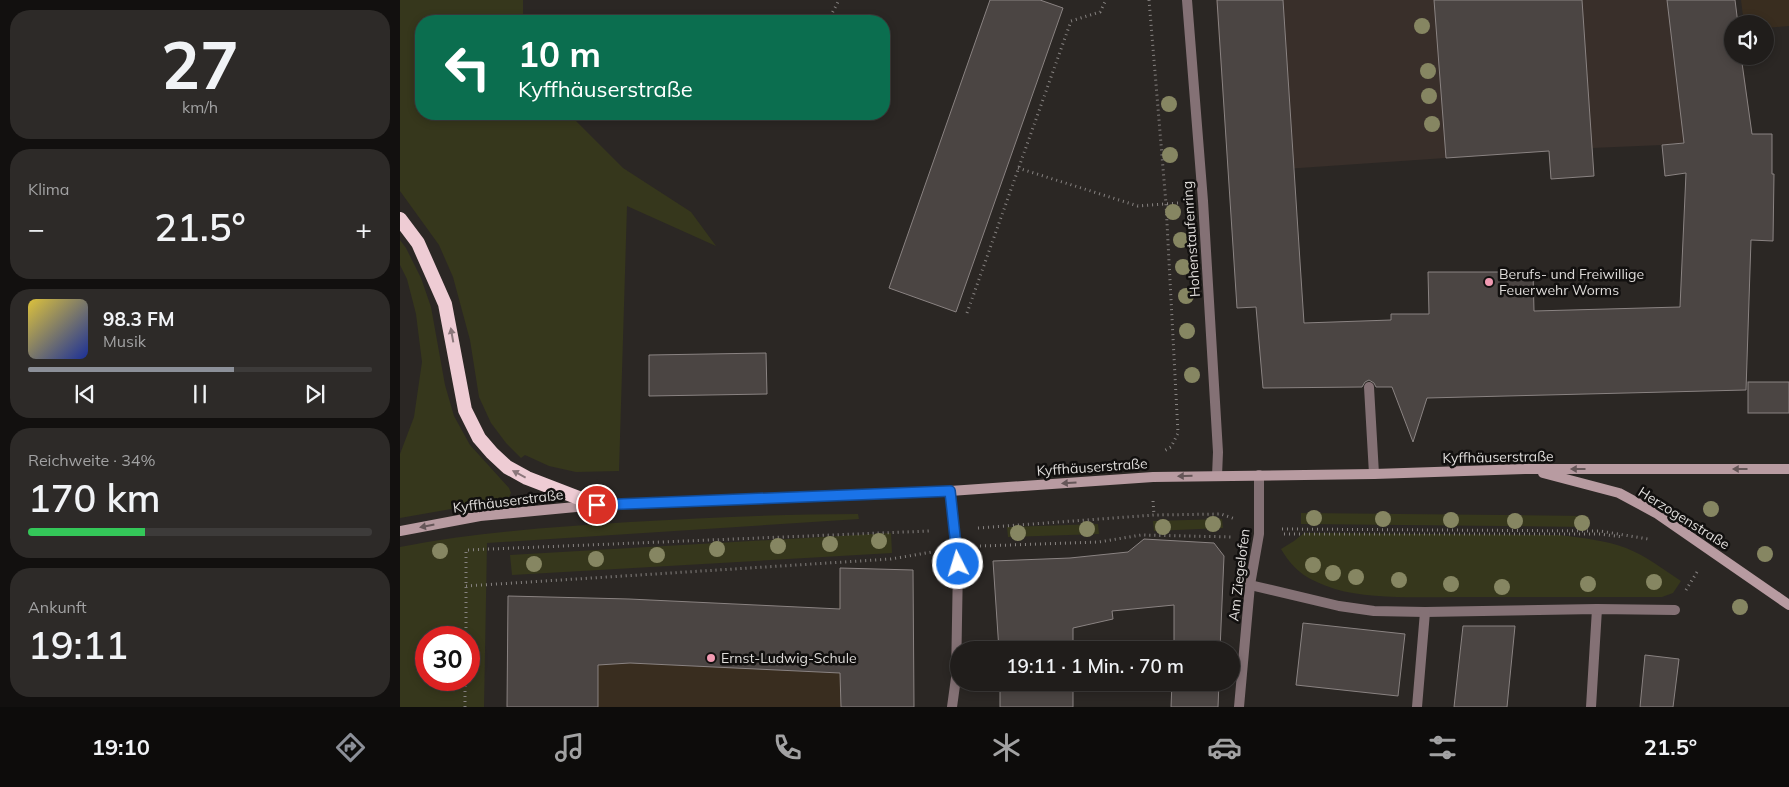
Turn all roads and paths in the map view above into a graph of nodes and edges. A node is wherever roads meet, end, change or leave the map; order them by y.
1 (839, 0) edge
2 (1106, 0) edge
3 (1149, 0) edge
4 (1187, 0) edge
5 (831, 15) edge
6 (1018, 168) junction
7 (1203, 201) junction
8 (1166, 204) junction
9 (400, 219) edge
10 (967, 313) dead end
11 (1369, 387) dead end
12 (1524, 469) junction
13 (1789, 469) edge
14 (1374, 474) junction
15 (1259, 475) junction
16 (1217, 476) junction
17 (1152, 477) junction
18 (950, 491) junction
19 (597, 505) junction
20 (954, 530) junction
21 (400, 531) edge
22 (1259, 531) junction
23 (1655, 541) dead end
24 (957, 547) junction
25 (1710, 550) junction
26 (1250, 585) junction
27 (466, 586) junction
28 (1789, 605) edge
29 (1598, 609) junction
30 (1675, 610) joint
31 (1425, 612) junction
32 (466, 626) edge
33 (465, 691) edge
34 (465, 707) edge
35 (952, 707) edge
36 (1239, 707) edge
37 (1418, 707) edge
38 (1591, 707) edge

1 - 5 path
2 - 6 path
3 - 8 path
4 - 7 street, Hohenstaufenring
6 - 8 path
6 - 10 path
7 - 8 path
7 - 16 street, Hohenstaufenring
8 - 17 path
19 -> 9 highway
11 - 14 street
13 -> 12 main road, Kyffhäuserstraße
12 - 14 main road, Kyffhäuserstraße
12 - 25 main road, Herzogenstraße
14 - 15 main road, Kyffhäuserstraße
15 - 16 main road, Kyffhäuserstraße
15 - 22 street, Am Ziegelofen
16 -> 17 main road, Kyffhäuserstraße
17 -> 18 main road, Kyffhäuserstraße
18 - 19 main road, Kyffhäuserstraße
18 - 20 street
19 -> 21 main road, Kyffhäuserstraße
20 - 22 path
20 - 24 street
20 - 27 path
22 - 23 path
22 - 24 path
22 - 26 street, Am Ziegelofen
24 - 27 path
24 - 35 street
25 - 28 main road, Herzogenstraße
25 - 30 path
26 - 31 street
26 - 36 street, Am Ziegelofen
27 - 32 path
29 - 30 street
29 - 31 street
29 - 38 street
31 - 37 street
33 - 34 path

